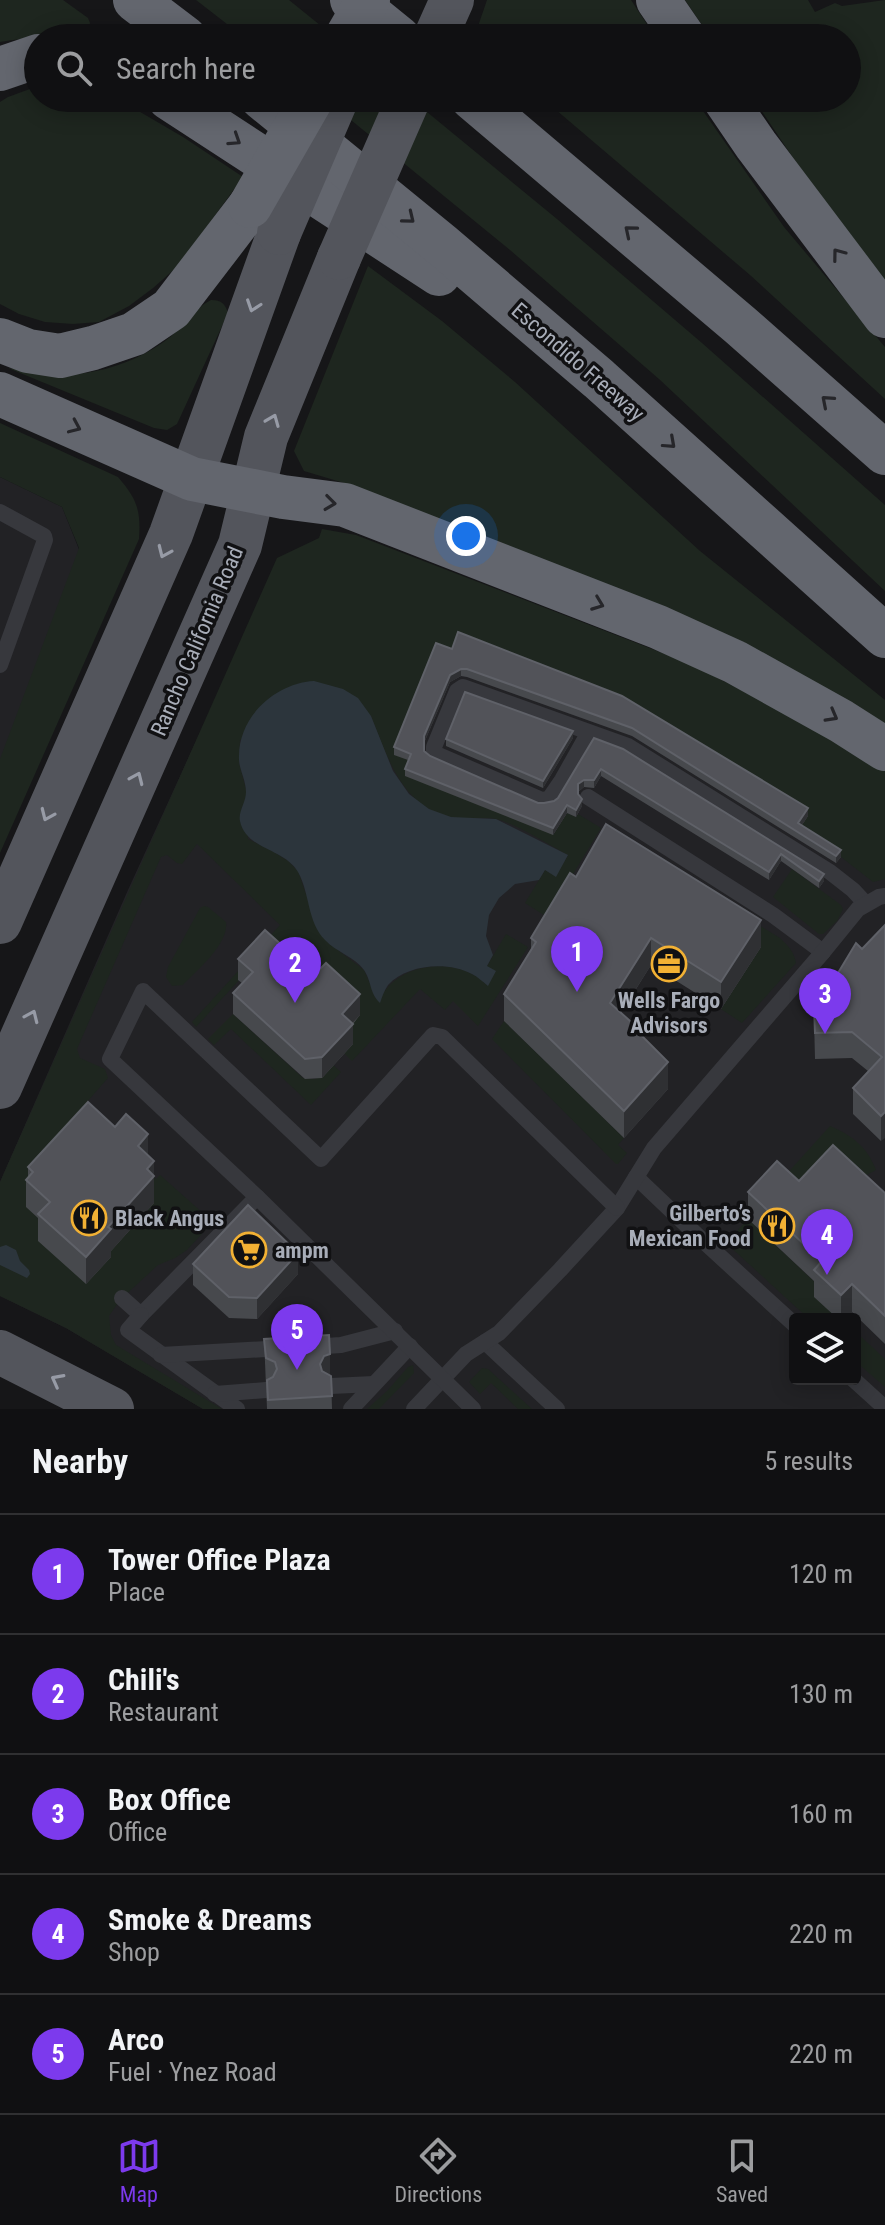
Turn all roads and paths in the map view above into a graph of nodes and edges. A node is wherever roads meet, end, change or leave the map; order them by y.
1 (135, 0) edge
2 (352, 0) edge
3 (368, 0) edge
4 (378, 0) edge
5 (452, 0) edge
6 (658, 0) edge
7 (167, 24) edge
8 (354, 24) edge
9 (368, 24) edge
10 (382, 24) edge
11 (441, 24) edge
12 (674, 24) edge
13 (24, 61) edge
14 (0, 69) edge
15 (191, 112) edge
16 (279, 112) edge
17 (304, 112) edge
18 (329, 112) edge
19 (403, 112) edge
20 (489, 112) edge
21 (734, 112) edge
22 (273, 165) junction
23 (265, 219) junction
24 (885, 316) edge
25 (0, 340) edge
26 (599, 379) junction
27 (0, 394) edge
28 (885, 453) edge
29 (192, 479) junction
30 (253, 491) junction
31 (0, 512) edge
32 (885, 636) edge
33 (0, 665) edge
34 (589, 732) junction
35 (885, 749) edge
36 (588, 797) dead end
37 (885, 896) edge
38 (866, 904) junction
39 (0, 922) edge
40 (823, 952) junction
41 (0, 1087) edge
42 (636, 1177) junction
43 (257, 1197) junction
44 (617, 1208) junction
45 (122, 1298) dead end
46 (141, 1315) junction
47 (789, 1320) edge
48 (395, 1331) junction
49 (485, 1342) junction
50 (410, 1346) junction
51 (0, 1352) edge
52 (161, 1355) junction
53 (442, 1378) junction
54 (374, 1384) junction
55 (860, 1385) edge
56 (331, 1386) edge
57 (266, 1390) edge
58 (215, 1394) junction
59 (885, 1408) edge
60 (112, 1409) edge
61 (237, 1409) edge
62 (351, 1409) edge
63 (414, 1409) edge
64 (473, 1409) edge
65 (557, 1409) edge

1 - 7 highway
2 - 10 highway
3 - 8 highway, bridge
4 - 9 main road
5 - 11 main road
6 - 12 highway
13 - 14 highway
15 -> 22 highway
16 -> 26 highway, Escondido Freeway
17 - 22 highway, bridge
18 - 23 main road, bridge
30 -> 19 main road, Rancho California Road, bridge
28 -> 20 highway
24 -> 21 highway
22 - 23 highway, bridge
22 - 26 highway
23 - 25 highway
23 -> 29 main road
26 -> 32 highway, Escondido Freeway
27 -> 29 highway
29 - 30 highway
29 -> 39 main road
30 -> 35 highway
41 -> 30 main road, Rancho California Road
31 - 33 lane
34 - 34 lane
34 - 38 lane
36 - 40 lane
37 - 38 lane
38 - 40 lane
40 - 42 lane
42 - 44 lane
42 - 47 lane
43 - 44 lane
43 - 46 lane
43 - 48 lane
44 - 49 lane
45 - 46 lane
46 - 52 lane
48 - 50 lane
48 - 52 lane
49 - 53 lane
49 - 65 lane
50 - 53 lane
50 - 54 lane
60 -> 51 main road
52 - 58 lane
53 - 63 lane
53 - 64 lane
54 - 56 lane
54 - 62 lane
55 - 59 lane
57 - 58 lane
58 - 61 lane

